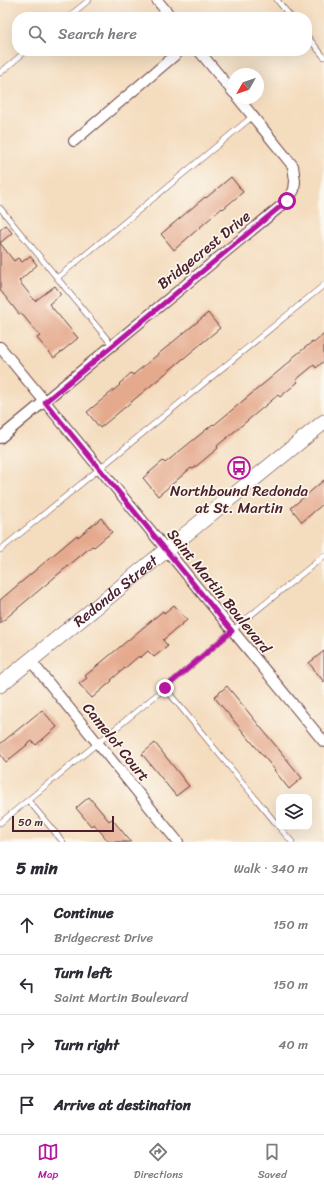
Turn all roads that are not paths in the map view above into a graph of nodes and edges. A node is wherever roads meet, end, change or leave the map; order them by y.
1 (88, 0) edge
2 (157, 0) edge
3 (277, 0) edge
4 (74, 12) edge
5 (167, 12) edge
6 (287, 12) edge
7 (312, 42) edge
8 (20, 56) edge
9 (174, 56) edge
10 (203, 56) edge
11 (324, 57) edge
12 (0, 73) edge
13 (228, 86) edge
14 (243, 104) edge
15 (253, 116) junction
16 (74, 141) dead end
17 (0, 208) edge
18 (57, 278) junction
19 (324, 285) edge
20 (112, 345) junction
21 (0, 347) edge
22 (45, 402) junction
23 (324, 422) edge
24 (0, 438) edge
25 (100, 469) junction
26 (0, 550) edge
27 (166, 550) junction
28 (324, 556) edge
29 (232, 631) junction
30 (30, 660) junction
31 (0, 685) edge
32 (165, 688) junction
33 (324, 742) edge
34 (97, 743) junction
35 (28, 800) junction
36 (0, 823) edge
37 (276, 823) edge
38 (282, 830) edge
39 (63, 842) edge
40 (178, 842) edge
41 (292, 842) edge

1 - 4 lane
2 - 5 street
3 - 6 lane
7 - 11 lane
8 - 12 lane
9 - 16 street
10 - 13 street
14 - 15 street, Bridgecrest Drive
15 - 18 lane
15 - 20 street, Bridgecrest Drive
17 - 18 lane
18 - 20 lane
19 - 25 lane
20 - 22 street, Bridgecrest Drive
21 - 22 street, Saint Martin Boulevard
22 - 24 street, Bridgecrest Drive
22 - 25 street, Saint Martin Boulevard
23 - 27 street, Redonda Street
25 - 26 lane
25 - 27 street, Saint Martin Boulevard
27 - 29 street, Saint Martin Boulevard
27 - 30 street, Redonda Street
28 - 29 lane
29 - 32 lane
29 - 33 street, Saint Martin Boulevard
30 - 31 street, Redonda Street
30 - 34 street, Camelot Court
32 - 34 lane
32 - 37 lane
34 - 35 lane
34 - 40 street, Camelot Court
35 - 36 lane
35 - 39 lane
38 - 41 lane

